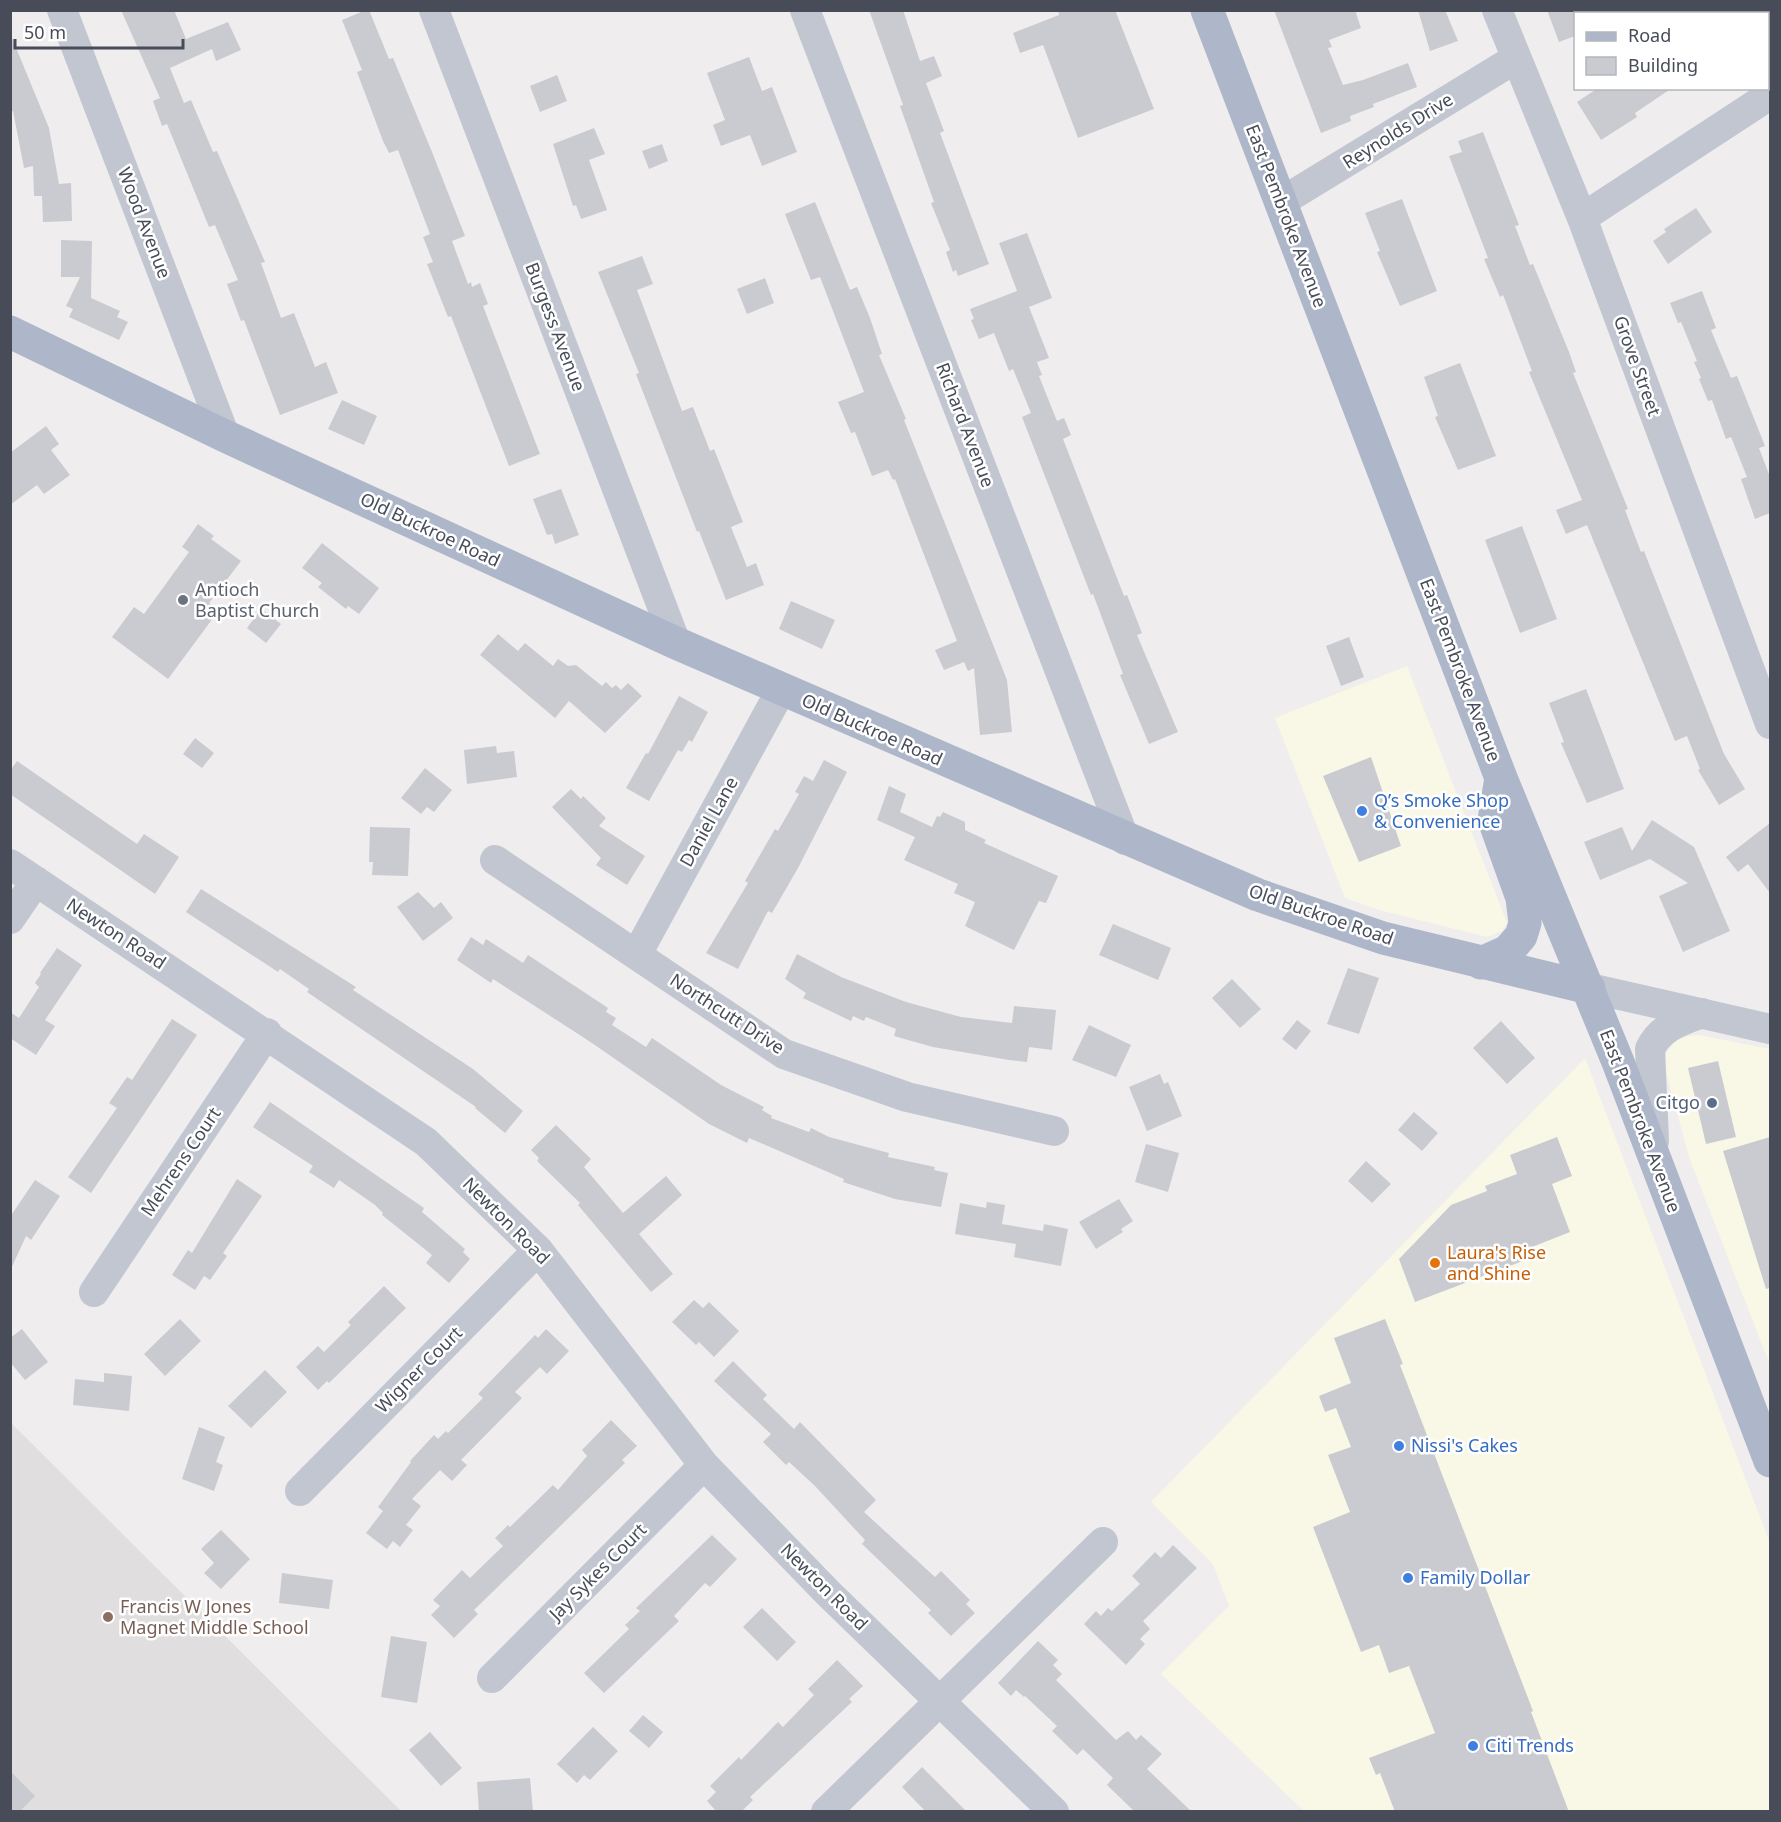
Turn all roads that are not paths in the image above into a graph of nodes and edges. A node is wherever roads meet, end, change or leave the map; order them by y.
1 (62, 10) edge
2 (434, 10) edge
3 (806, 10) edge
4 (1207, 10) edge
5 (1497, 10) edge
6 (1515, 59) junction
7 (1770, 94) edge
8 (1281, 202) junction
9 (1582, 218) junction
10 (10, 332) edge
11 (225, 436) junction
12 (676, 643) junction
13 (781, 690) junction
14 (1770, 724) edge
15 (1501, 778) junction
16 (1125, 840) junction
17 (495, 860) dead end
18 (10, 864) edge
19 (36, 881) junction
20 (10, 919) edge
21 (637, 954) junction
22 (1482, 963) junction
23 (1589, 988) junction
24 (1702, 1013) junction
25 (1770, 1029) edge
26 (267, 1033) junction
27 (1054, 1131) dead end
28 (1655, 1158) junction
29 (538, 1250) junction
30 (94, 1292) dead end
31 (1770, 1461) edge
32 (704, 1465) junction
33 (300, 1491) dead end
34 (1103, 1542) dead end
35 (492, 1678) dead end
36 (940, 1701) junction
37 (826, 1812) edge
38 (1054, 1812) edge

1 - 11 street, Wood Avenue
2 - 12 street, Burgess Avenue
3 - 16 street, Richard Avenue
4 - 8 main road, East Pembroke Avenue
5 - 6 street, Grove Street
6 - 8 street, Reynolds Drive
6 - 9 street, Grove Street
7 - 9 street
8 - 15 main road, East Pembroke Avenue
9 - 14 street, Grove Street
10 - 11 main road, Old Buckroe Road
11 - 12 main road, Old Buckroe Road
12 - 13 main road, Old Buckroe Road
13 - 16 main road, Old Buckroe Road
13 - 21 street, Daniel Lane
15 - 22 main road
15 - 23 main road, East Pembroke Avenue
16 - 22 main road, Old Buckroe Road
17 - 21 street, Northcutt Drive
18 - 19 street, Newton Road
19 - 20 street
19 - 26 street, Newton Road
21 - 27 street, Northcutt Drive
22 - 23 main road, Old Buckroe Road
23 - 24 street, Old Buckroe Road
23 - 28 main road, East Pembroke Avenue
24 - 25 street, Old Buckroe Road
24 - 28 street
26 - 29 street, Newton Road
26 - 30 street, Mehrens Court
28 - 31 main road, East Pembroke Avenue
29 - 32 street, Newton Road
29 - 33 street, Wigner Court
32 - 35 street, Jay Sykes Court
32 - 36 street, Newton Road
34 - 36 street
36 - 37 street
36 - 38 street, Newton Road

